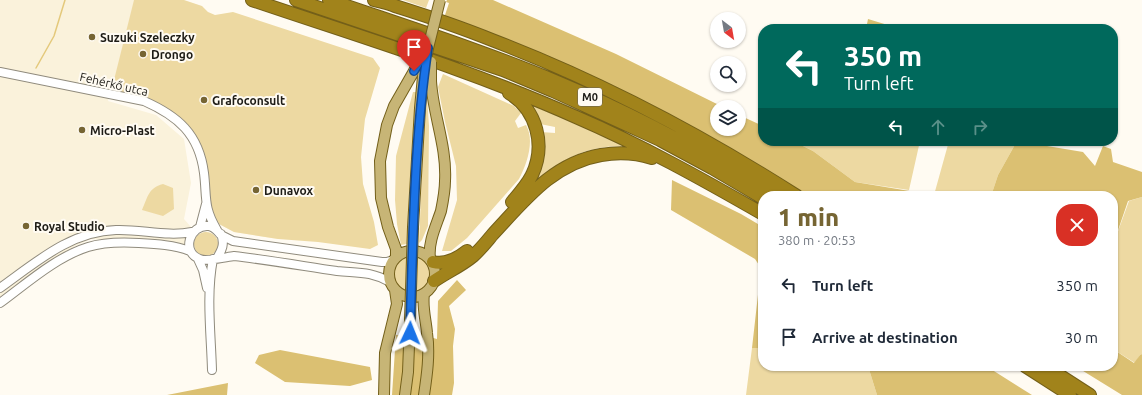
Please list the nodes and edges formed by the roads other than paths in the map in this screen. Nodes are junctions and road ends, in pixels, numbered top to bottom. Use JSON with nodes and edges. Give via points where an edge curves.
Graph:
{"nodes":[{"id":1,"x":252,"y":0,"type":"edge"},
{"id":2,"x":296,"y":0,"type":"edge"},
{"id":3,"x":330,"y":0,"type":"edge"},
{"id":4,"x":374,"y":0,"type":"edge"},
{"id":5,"x":440,"y":0,"type":"edge"},
{"id":6,"x":388,"y":2,"type":"edge"},
{"id":7,"x":428,"y":48,"type":"junction"},
{"id":8,"x":0,"y":72,"type":"edge"},
{"id":9,"x":427,"y":79,"type":"junction"},
{"id":10,"x":495,"y":84,"type":"junction"},
{"id":11,"x":677,"y":166,"type":"junction"},
{"id":12,"x":770,"y":191,"type":"edge"},
{"id":13,"x":789,"y":191,"type":"edge"},
{"id":14,"x":758,"y":195,"type":"edge"},
{"id":15,"x":206,"y":203,"type":"junction"},
{"id":16,"x":758,"y":211,"type":"edge"},
{"id":17,"x":200,"y":227,"type":"junction"},
{"id":18,"x":192,"y":232,"type":"junction"},
{"id":19,"x":219,"y":232,"type":"junction"},
{"id":20,"x":190,"y":251,"type":"junction"},
{"id":21,"x":198,"y":258,"type":"junction"},
{"id":22,"x":215,"y":258,"type":"junction"},
{"id":23,"x":394,"y":258,"type":"junction"},
{"id":24,"x":431,"y":260,"type":"junction"},
{"id":25,"x":434,"y":281,"type":"junction"},
{"id":26,"x":392,"y":286,"type":"junction"},
{"id":27,"x":0,"y":288,"type":"edge"},
{"id":28,"x":424,"y":294,"type":"junction"},
{"id":29,"x":210,"y":300,"type":"junction"},
{"id":30,"x":0,"y":303,"type":"edge"},
{"id":31,"x":212,"y":370,"type":"dead end"},
{"id":32,"x":1033,"y":371,"type":"edge"},
{"id":33,"x":1053,"y":371,"type":"edge"},
{"id":34,"x":384,"y":395,"type":"edge"},
{"id":35,"x":405,"y":395,"type":"edge"},
{"id":36,"x":424,"y":395,"type":"edge"},
{"id":37,"x":1070,"y":395,"type":"edge"},
{"id":38,"x":1090,"y":395,"type":"edge"}],
"edges":[{"from":1,"to":10,"type":"highway"},
{"from":2,"to":14,"type":"highway","number":"M0","via":[[504,70],[554,91],[660,140]]},
{"from":3,"to":12,"type":"highway","number":"M0","via":[[555,81],[660,130]]},
{"from":4,"to":6,"type":"highway"},
{"from":5,"to":7,"type":"main road","bridge":true},
{"from":6,"to":13,"type":"highway","via":[[492,39],[602,86],[712,144]]},
{"from":7,"to":9,"type":"main road","bridge":true},
{"from":7,"to":23,"type":"main road","bridge":true,"via":[[394,106],[387,125],[380,161],[381,198],[396,249]]},
{"from":8,"to":15,"type":"street","name":"Fehérkő utca","via":[[144,101],[164,110],[182,124],[193,138],[204,173]]},
{"from":9,"to":24,"type":"main road","via":[[443,146],[445,181],[441,210],[430,244]]},
{"from":9,"to":35,"type":"main road","bridge":true,"via":[[420,108]]},
{"from":10,"to":11,"type":"highway","via":[[576,116]]},
{"from":10,"to":24,"type":"highway","via":[[521,102],[532,116],[538,134],[539,153],[532,175],[521,192],[460,257],[440,264]]},
{"from":11,"to":16,"type":"highway"},
{"from":11,"to":25,"type":"highway","via":[[650,157],[620,153],[591,157],[569,165],[526,198],[473,256]]},
{"from":15,"to":17,"type":"street"},
{"from":15,"to":19,"type":"street","via":[[211,220]]},
{"from":17,"to":18,"type":"street"},
{"from":17,"to":19,"type":"street","via":[[207,226]]},
{"from":18,"to":20,"type":"street","via":[[189,240]]},
{"from":18,"to":27,"type":"street","via":[[180,235],[115,230],[84,235],[46,255]]},
{"from":19,"to":22,"type":"street","via":[[223,244]]},
{"from":19,"to":23,"type":"street","via":[[239,242],[382,262]]},
{"from":20,"to":21,"type":"street"},
{"from":20,"to":30,"type":"street","via":[[165,245],[116,242],[88,247],[52,265]]},
{"from":21,"to":22,"type":"street","via":[[206,261]]},
{"from":21,"to":29,"type":"street"},
{"from":22,"to":26,"type":"street","via":[[234,256],[366,273],[380,276]]},
{"from":22,"to":29,"type":"street","via":[[211,271]]},
{"from":23,"to":24,"type":"main road","via":[[413,250],[419,251]]},
{"from":23,"to":26,"type":"main road","via":[[389,270]]},
{"from":24,"to":25,"type":"main road","via":[[436,272]]},
{"from":25,"to":28,"type":"main road"},
{"from":26,"to":28,"type":"main road","via":[[402,295],[411,297]]},
{"from":26,"to":34,"type":"main road","via":[[397,304],[384,353]]},
{"from":28,"to":36,"type":"main road","via":[[428,366]]},
{"from":29,"to":31,"type":"street"},
{"from":32,"to":37,"type":"highway"},
{"from":33,"to":38,"type":"highway"}]}
